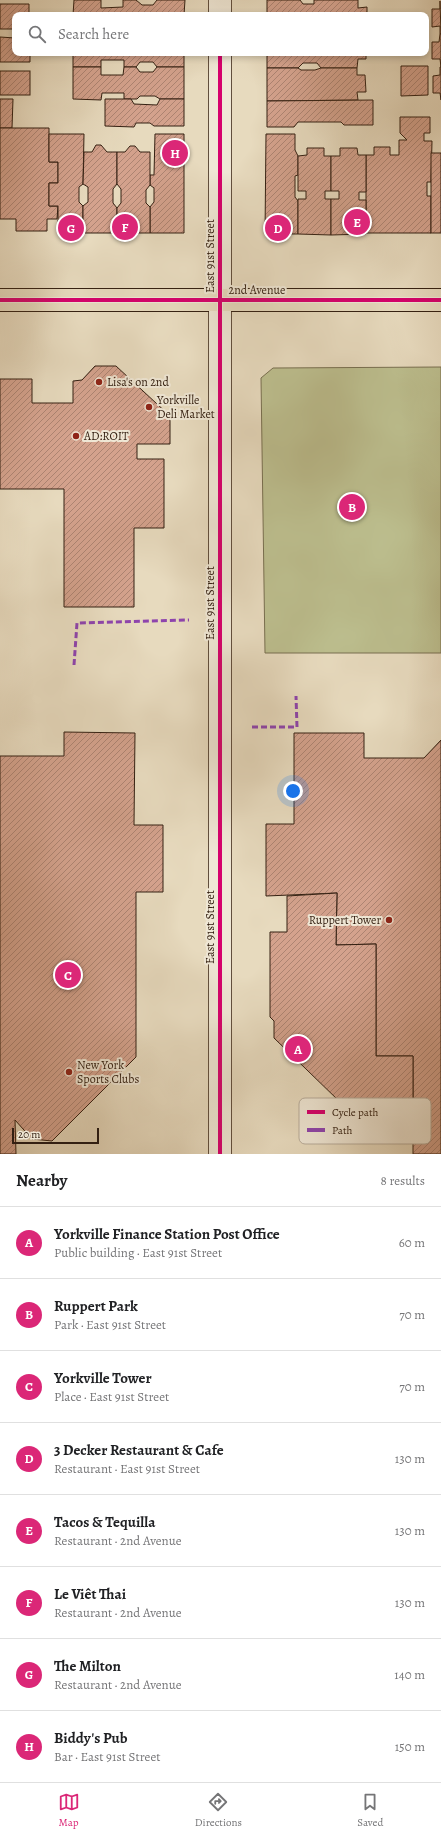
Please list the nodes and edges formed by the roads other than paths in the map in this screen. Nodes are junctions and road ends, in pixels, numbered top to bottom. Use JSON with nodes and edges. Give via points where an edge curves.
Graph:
{"nodes":[{"id":1,"x":220,"y":0,"type":"edge"},
{"id":2,"x":220,"y":12,"type":"edge"},
{"id":3,"x":220,"y":56,"type":"edge"},
{"id":4,"x":0,"y":300,"type":"edge"},
{"id":5,"x":220,"y":300,"type":"junction"},
{"id":6,"x":441,"y":300,"type":"edge"},
{"id":7,"x":220,"y":1154,"type":"edge"}],
"edges":[{"from":1,"to":2,"type":"street"},
{"from":3,"to":5,"type":"street","name":"East 91st Street"},
{"from":4,"to":5,"type":"main road","name":"2nd Avenue"},
{"from":5,"to":6,"type":"main road","name":"2nd Avenue"},
{"from":5,"to":7,"type":"street","name":"East 91st Street"}]}
